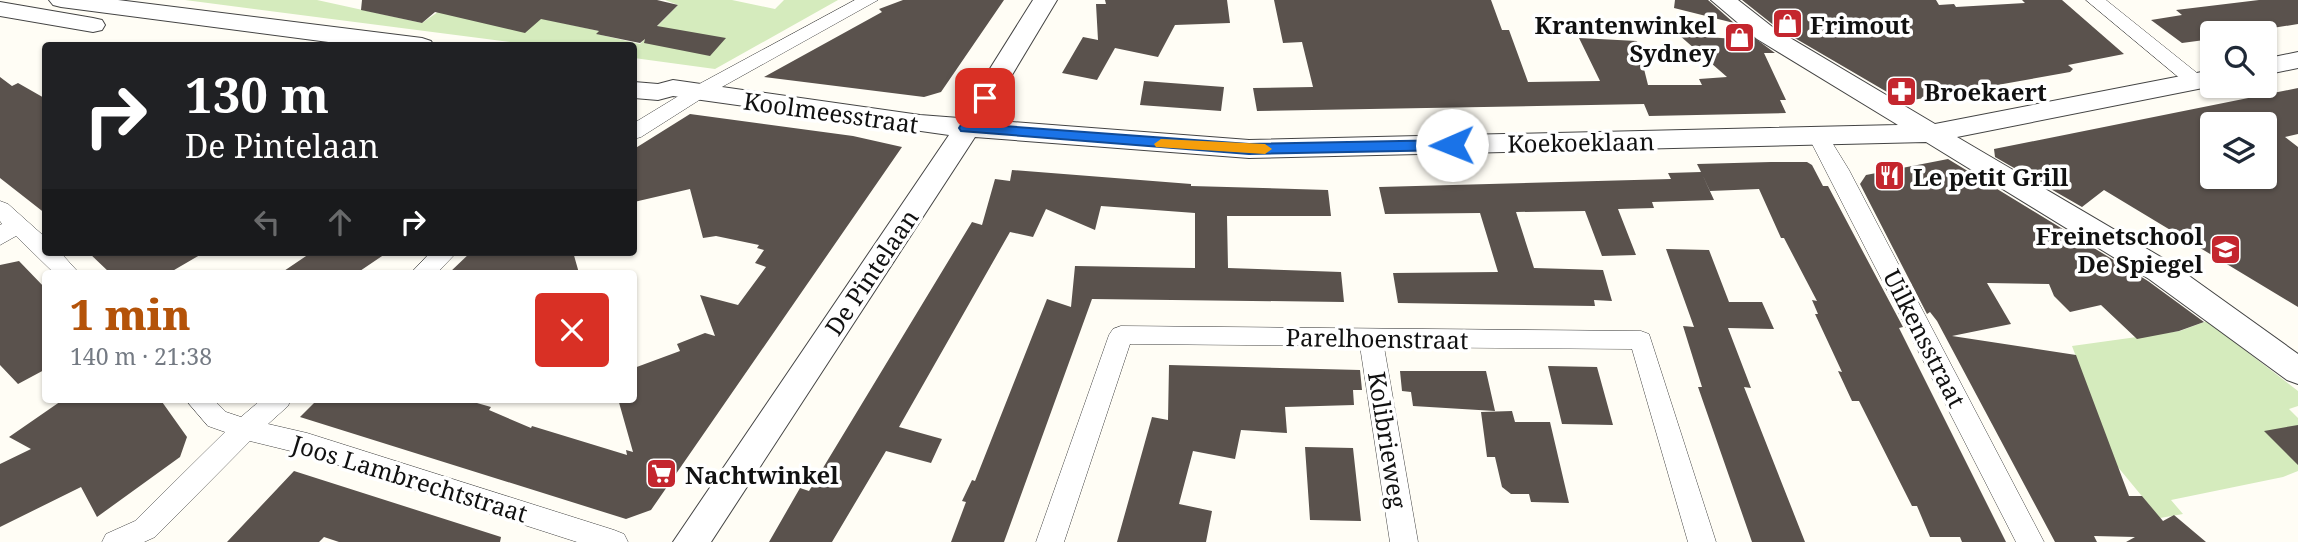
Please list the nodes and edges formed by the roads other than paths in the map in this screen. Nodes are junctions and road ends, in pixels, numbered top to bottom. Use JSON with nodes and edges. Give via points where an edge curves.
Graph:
{"nodes":[{"id":1,"x":61,"y":0,"type":"edge"},
{"id":2,"x":869,"y":0,"type":"edge"},
{"id":3,"x":1045,"y":0,"type":"edge"},
{"id":4,"x":1723,"y":0,"type":"edge"},
{"id":5,"x":2095,"y":0,"type":"edge"},
{"id":6,"x":0,"y":9,"type":"edge"},
{"id":7,"x":230,"y":42,"type":"edge"},
{"id":8,"x":391,"y":42,"type":"edge"},
{"id":9,"x":2298,"y":60,"type":"edge"},
{"id":10,"x":2277,"y":64,"type":"edge"},
{"id":11,"x":637,"y":74,"type":"edge"},
{"id":12,"x":2200,"y":77,"type":"edge"},
{"id":13,"x":2200,"y":80,"type":"edge"},
{"id":14,"x":637,"y":90,"type":"edge"},
{"id":15,"x":685,"y":90,"type":"junction"},
{"id":16,"x":966,"y":128,"type":"junction"},
{"id":17,"x":637,"y":130,"type":"edge"},
{"id":18,"x":1932,"y":133,"type":"junction"},
{"id":19,"x":1818,"y":136,"type":"junction"},
{"id":20,"x":6,"y":223,"type":"edge"},
{"id":21,"x":42,"y":249,"type":"edge"},
{"id":22,"x":50,"y":256,"type":"edge"},
{"id":23,"x":441,"y":256,"type":"edge"},
{"id":24,"x":65,"y":270,"type":"edge"},
{"id":25,"x":425,"y":270,"type":"edge"},
{"id":26,"x":1371,"y":339,"type":"junction"},
{"id":27,"x":2298,"y":371,"type":"edge"},
{"id":28,"x":201,"y":403,"type":"edge"},
{"id":29,"x":274,"y":403,"type":"edge"},
{"id":30,"x":245,"y":429,"type":"junction"},
{"id":31,"x":146,"y":536,"type":"edge"},
{"id":32,"x":116,"y":542,"type":"edge"},
{"id":33,"x":614,"y":542,"type":"edge"},
{"id":34,"x":691,"y":542,"type":"edge"},
{"id":35,"x":1050,"y":542,"type":"edge"},
{"id":36,"x":1404,"y":542,"type":"edge"},
{"id":37,"x":1702,"y":542,"type":"edge"},
{"id":38,"x":2030,"y":542,"type":"edge"}],
"edges":[{"from":1,"to":8,"type":"street"},
{"from":2,"to":15,"type":"street"},
{"from":3,"to":16,"type":"street","name":"De Pintelaan"},
{"from":4,"to":18,"type":"street","via":[[1766,34]]},
{"from":5,"to":12,"type":"street"},
{"from":6,"to":7,"type":"street"},
{"from":9,"to":10,"type":"street"},
{"from":11,"to":15,"type":"street","via":[[660,77]]},
{"from":13,"to":18,"type":"street","name":"Koekoeklaan"},
{"from":14,"to":15,"type":"street"},
{"from":15,"to":16,"type":"street","name":"Koolmeesstraat"},
{"from":15,"to":17,"type":"street"},
{"from":16,"to":19,"type":"street","name":"Koekoeklaan","via":[[1249,149]]},
{"from":16,"to":34,"type":"street","name":"De Pintelaan"},
{"from":18,"to":19,"type":"street","name":"Koekoeklaan"},
{"from":18,"to":27,"type":"street","via":[[2160,271]]},
{"from":19,"to":38,"type":"street","name":"Uilkensstraat"},
{"from":20,"to":21,"type":"street"},
{"from":22,"to":24,"type":"street"},
{"from":23,"to":25,"type":"street"},
{"from":26,"to":35,"type":"street","name":"Parelhoenstraat","via":[[1121,335]]},
{"from":26,"to":36,"type":"street","name":"Kolibrieweg"},
{"from":26,"to":37,"type":"street","name":"Parelhoenstraat","via":[[1641,340]]},
{"from":28,"to":30,"type":"street","name":"Joos Lambrechtstraat","via":[[217,418]]},
{"from":29,"to":30,"type":"street"},
{"from":30,"to":31,"type":"street"},
{"from":30,"to":33,"type":"street","name":"Joos Lambrechtstraat","via":[[307,444]]},
{"from":31,"to":32,"type":"street"}]}
